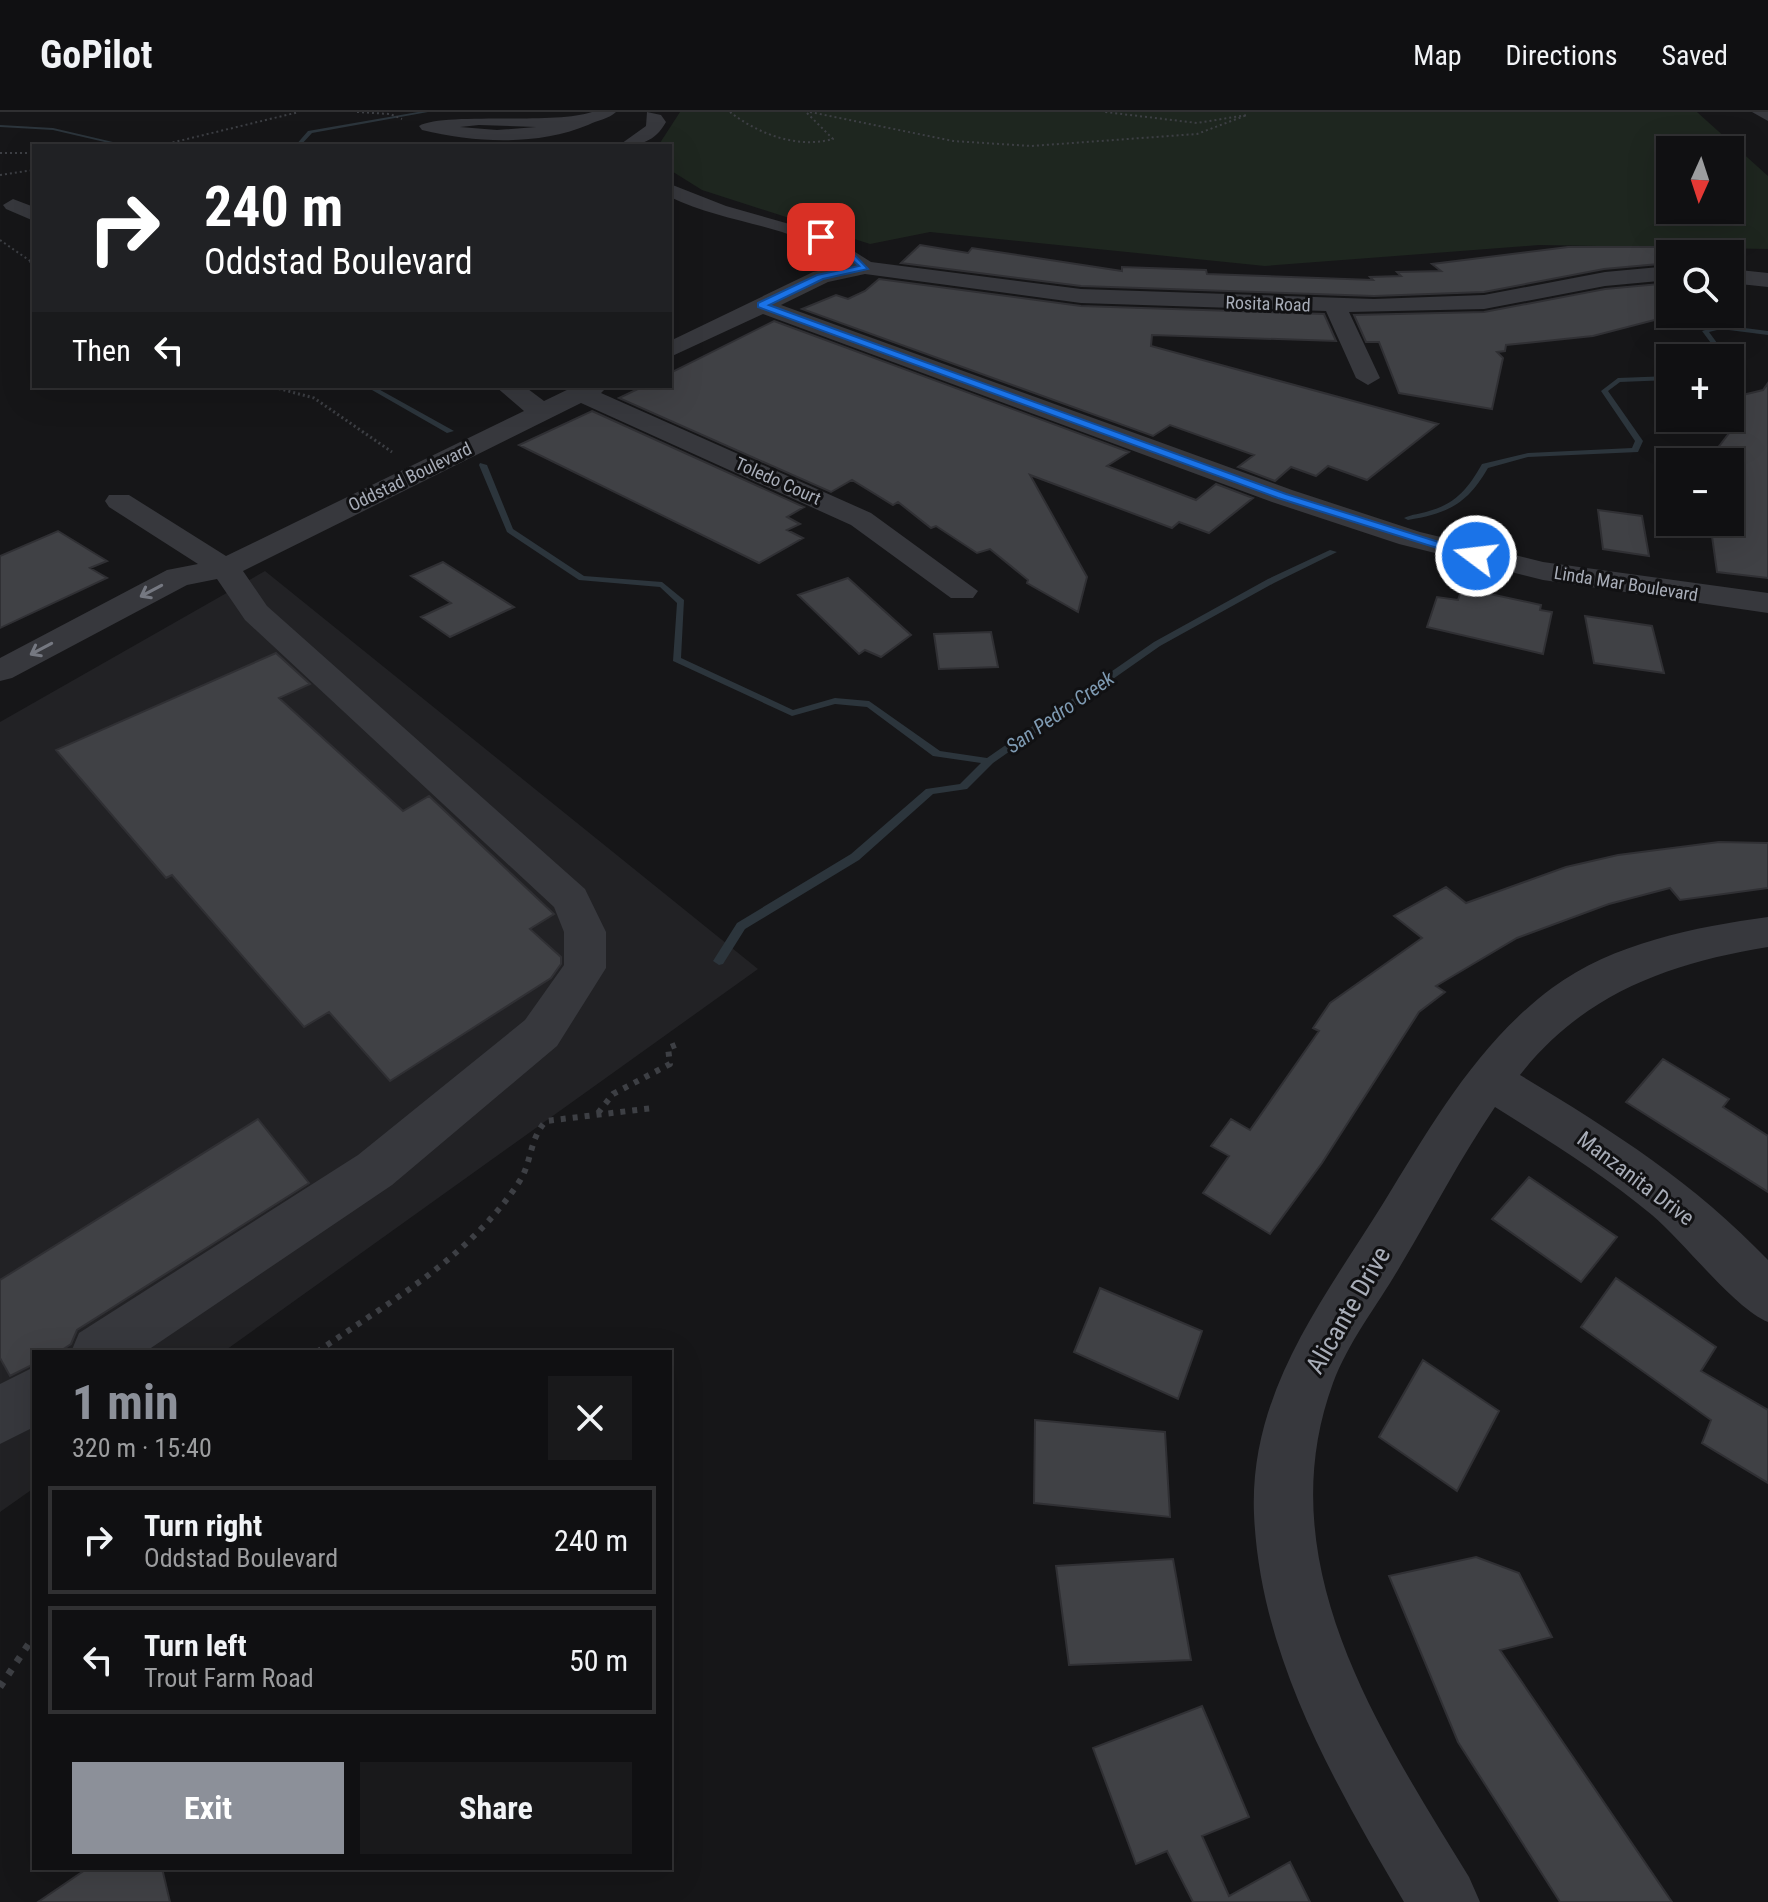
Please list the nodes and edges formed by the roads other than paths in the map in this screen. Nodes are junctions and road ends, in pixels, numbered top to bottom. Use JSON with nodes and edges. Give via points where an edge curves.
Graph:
{"nodes":[{"id":1,"x":608,"y":112,"type":"edge"},
{"id":2,"x":1760,"y":112,"type":"edge"},
{"id":3,"x":646,"y":114,"type":"edge"},
{"id":4,"x":1768,"y":116,"type":"edge"},
{"id":5,"x":580,"y":123,"type":"junction"},
{"id":6,"x":630,"y":144,"type":"edge"},
{"id":7,"x":672,"y":191,"type":"edge"},
{"id":8,"x":13,"y":205,"type":"dead end"},
{"id":9,"x":32,"y":214,"type":"edge"},
{"id":10,"x":854,"y":269,"type":"junction"},
{"id":11,"x":1656,"y":274,"type":"edge"},
{"id":12,"x":1744,"y":277,"type":"edge"},
{"id":13,"x":1768,"y":280,"type":"edge"},
{"id":14,"x":761,"y":305,"type":"junction"},
{"id":15,"x":1335,"y":306,"type":"junction"},
{"id":16,"x":672,"y":349,"type":"edge"},
{"id":17,"x":1368,"y":378,"type":"dead end"},
{"id":18,"x":513,"y":388,"type":"edge"},
{"id":19,"x":588,"y":390,"type":"edge"},
{"id":20,"x":541,"y":412,"type":"junction"},
{"id":21,"x":119,"y":501,"type":"dead end"},
{"id":22,"x":225,"y":568,"type":"junction"},
{"id":23,"x":962,"y":591,"type":"dead end"},
{"id":24,"x":1768,"y":603,"type":"edge"},
{"id":25,"x":0,"y":671,"type":"edge"},
{"id":26,"x":0,"y":703,"type":"edge"},
{"id":27,"x":1768,"y":932,"type":"edge"},
{"id":28,"x":1488,"y":1079,"type":"junction"},
{"id":29,"x":1768,"y":1297,"type":"edge"},
{"id":30,"x":101,"y":1350,"type":"edge"},
{"id":31,"x":32,"y":1395,"type":"edge"},
{"id":32,"x":0,"y":1416,"type":"edge"},
{"id":33,"x":1444,"y":1902,"type":"edge"}],
"edges":[{"from":1,"to":5,"type":"street"},
{"from":2,"to":4,"type":"street"},
{"from":3,"to":6,"type":"street","via":[[657,122]]},
{"from":5,"to":5,"type":"street","via":[[479,120],[428,126],[494,136],[543,133]]},
{"from":7,"to":10,"type":"street","via":[[807,234],[823,243],[830,259]]},
{"from":8,"to":9,"type":"street"},
{"from":10,"to":14,"type":"street","via":[[821,277]]},
{"from":10,"to":15,"type":"street","name":"Rosita Road","via":[[1081,296]]},
{"from":11,"to":15,"type":"street","name":"Rosita Road","via":[[1484,302]]},
{"from":12,"to":13,"type":"street"},
{"from":14,"to":16,"type":"street"},
{"from":14,"to":24,"type":"street","name":"Linda Mar Boulevard","via":[[1410,538],[1558,574]]},
{"from":15,"to":17,"type":"street"},
{"from":18,"to":20,"type":"street"},
{"from":19,"to":20,"type":"street","name":"Oddstad Boulevard"},
{"from":19,"to":23,"type":"street","name":"Toledo Court","via":[[861,519]]},
{"from":20,"to":22,"type":"street","name":"Oddstad Boulevard"},
{"from":21,"to":22,"type":"street"},
{"from":22,"to":25,"type":"street","name":"Oddstad Boulevard","one_way":true,"via":[[178,577]]},
{"from":22,"to":26,"type":"street","name":"Oddstad Boulevard","via":[[206,589]]},
{"from":22,"to":30,"type":"street","via":[[256,613],[571,899],[585,932],[585,968],[541,1033],[375,1170]]},
{"from":27,"to":28,"type":"street","name":"Alicante Drive","via":[[1685,948],[1625,969],[1571,997],[1527,1033]]},
{"from":28,"to":29,"type":"street","name":"Manzanita Drive","via":[[1641,1177],[1693,1219]]},
{"from":28,"to":33,"type":"street","name":"Alicante Drive","via":[[1332,1332],[1305,1385],[1288,1447],[1283,1513],[1293,1596],[1321,1678],[1366,1771]]},
{"from":31,"to":32,"type":"street"}]}
